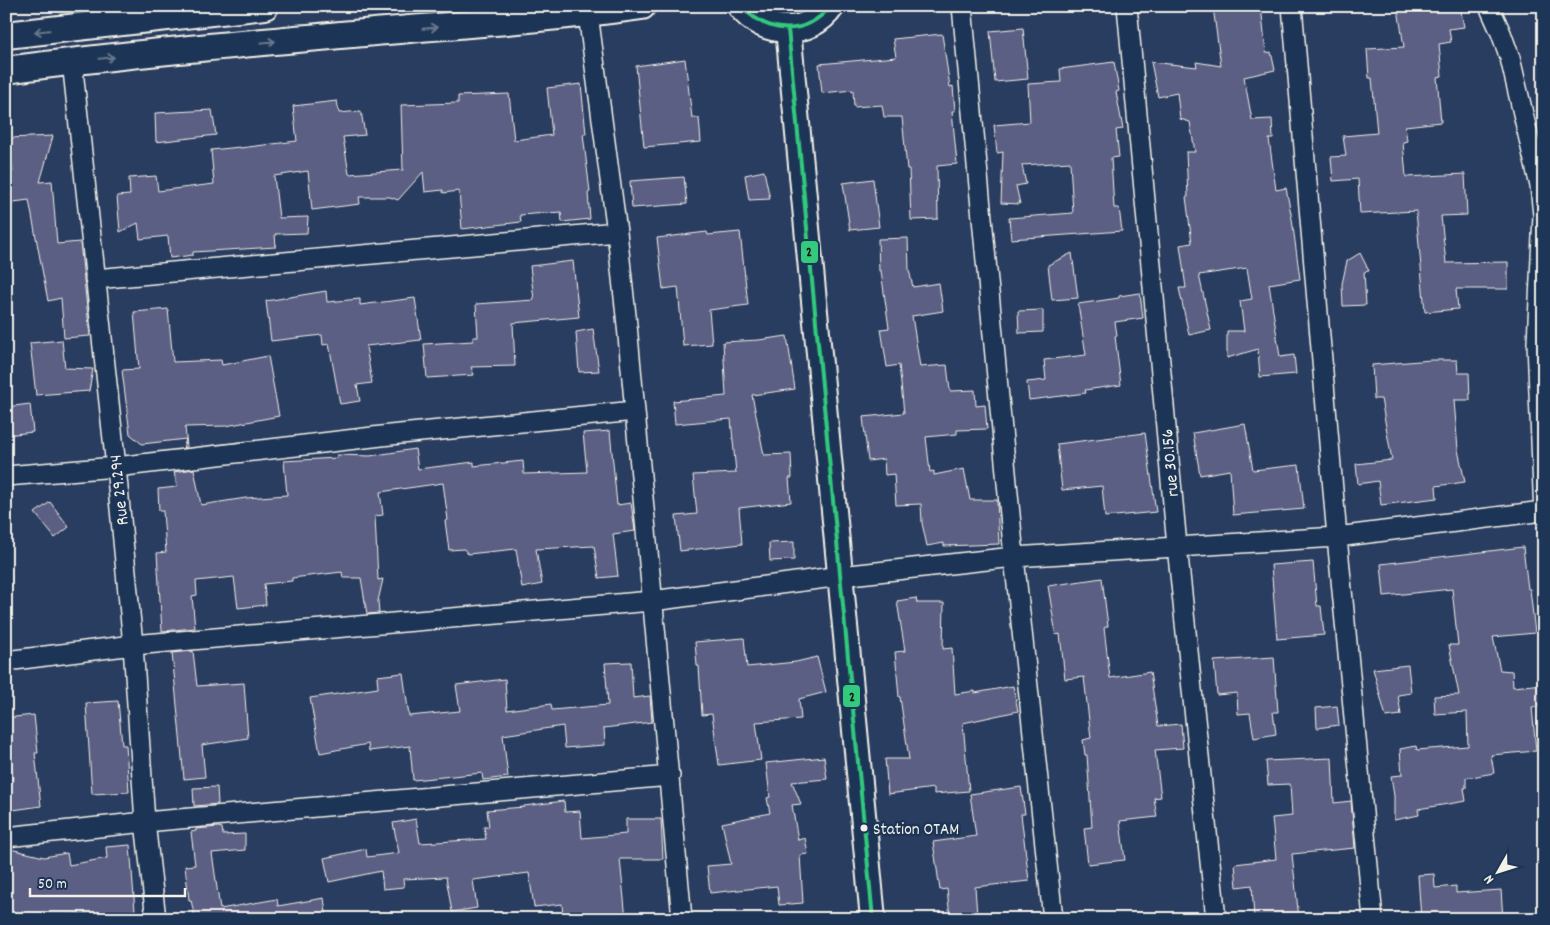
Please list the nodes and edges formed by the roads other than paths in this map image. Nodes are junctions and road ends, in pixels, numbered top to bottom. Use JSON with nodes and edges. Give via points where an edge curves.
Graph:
{"nodes":[{"id":1,"x":264,"y":6,"type":"edge"},
{"id":2,"x":642,"y":6,"type":"edge"},
{"id":3,"x":831,"y":6,"type":"edge"},
{"id":4,"x":962,"y":6,"type":"edge"},
{"id":5,"x":1127,"y":6,"type":"edge"},
{"id":6,"x":1292,"y":6,"type":"edge"},
{"id":7,"x":1489,"y":6,"type":"edge"},
{"id":8,"x":738,"y":7,"type":"edge"},
{"id":9,"x":588,"y":14,"type":"junction"},
{"id":10,"x":788,"y":30,"type":"junction"},
{"id":11,"x":6,"y":35,"type":"edge"},
{"id":12,"x":72,"y":61,"type":"junction"},
{"id":13,"x":6,"y":70,"type":"edge"},
{"id":14,"x":1544,"y":215,"type":"edge"},
{"id":15,"x":617,"y":232,"type":"junction"},
{"id":16,"x":96,"y":279,"type":"junction"},
{"id":17,"x":635,"y":411,"type":"junction"},
{"id":18,"x":116,"y":467,"type":"junction"},
{"id":19,"x":6,"y":476,"type":"edge"},
{"id":20,"x":1543,"y":511,"type":"edge"},
{"id":21,"x":1544,"y":515,"type":"edge"},
{"id":22,"x":1337,"y":537,"type":"junction"},
{"id":23,"x":1177,"y":546,"type":"junction"},
{"id":24,"x":1014,"y":557,"type":"junction"},
{"id":25,"x":841,"y":576,"type":"junction"},
{"id":26,"x":652,"y":601,"type":"junction"},
{"id":27,"x":133,"y":645,"type":"junction"},
{"id":28,"x":6,"y":661,"type":"edge"},
{"id":29,"x":670,"y":776,"type":"junction"},
{"id":30,"x":145,"y":822,"type":"junction"},
{"id":31,"x":6,"y":837,"type":"edge"},
{"id":32,"x":156,"y":919,"type":"edge"},
{"id":33,"x":682,"y":919,"type":"edge"},
{"id":34,"x":873,"y":919,"type":"edge"},
{"id":35,"x":1053,"y":919,"type":"edge"},
{"id":36,"x":1216,"y":919,"type":"edge"},
{"id":37,"x":1373,"y":919,"type":"edge"}],
"edges":[{"from":1,"to":11,"type":"main road","one_way":true},
{"from":2,"to":9,"type":"main road"},
{"from":3,"to":10,"type":"main road","via":[[815,22]]},
{"from":4,"to":24,"type":"street"},
{"from":5,"to":23,"type":"street","name":"rue 30.156"},
{"from":6,"to":22,"type":"street"},
{"from":7,"to":14,"type":"street","via":[[1510,58],[1537,169]]},
{"from":8,"to":10,"type":"main road","via":[[755,20]]},
{"from":12,"to":9,"type":"main road","one_way":true},
{"from":9,"to":15,"type":"street"},
{"from":10,"to":25,"type":"street"},
{"from":12,"to":13,"type":"main road"},
{"from":12,"to":16,"type":"street","name":"Rue 29.294"},
{"from":14,"to":20,"type":"street","via":[[1537,343]]},
{"from":15,"to":16,"type":"street"},
{"from":15,"to":17,"type":"street"},
{"from":16,"to":18,"type":"street","name":"Rue 29.294"},
{"from":17,"to":18,"type":"street"},
{"from":17,"to":26,"type":"street"},
{"from":18,"to":19,"type":"street"},
{"from":18,"to":27,"type":"street","name":"Rue 29.294"},
{"from":20,"to":21,"type":"street"},
{"from":20,"to":22,"type":"street"},
{"from":22,"to":23,"type":"street"},
{"from":22,"to":37,"type":"street"},
{"from":23,"to":24,"type":"street"},
{"from":23,"to":36,"type":"street","name":"rue 30.156"},
{"from":24,"to":25,"type":"street"},
{"from":24,"to":35,"type":"street"},
{"from":25,"to":26,"type":"street"},
{"from":25,"to":34,"type":"street"},
{"from":26,"to":27,"type":"street"},
{"from":26,"to":29,"type":"street"},
{"from":27,"to":28,"type":"street"},
{"from":27,"to":30,"type":"street","name":"Rue 29.294"},
{"from":29,"to":30,"type":"street"},
{"from":29,"to":33,"type":"street"},
{"from":30,"to":31,"type":"street"},
{"from":30,"to":32,"type":"street","name":"Rue 29.294"}]}
